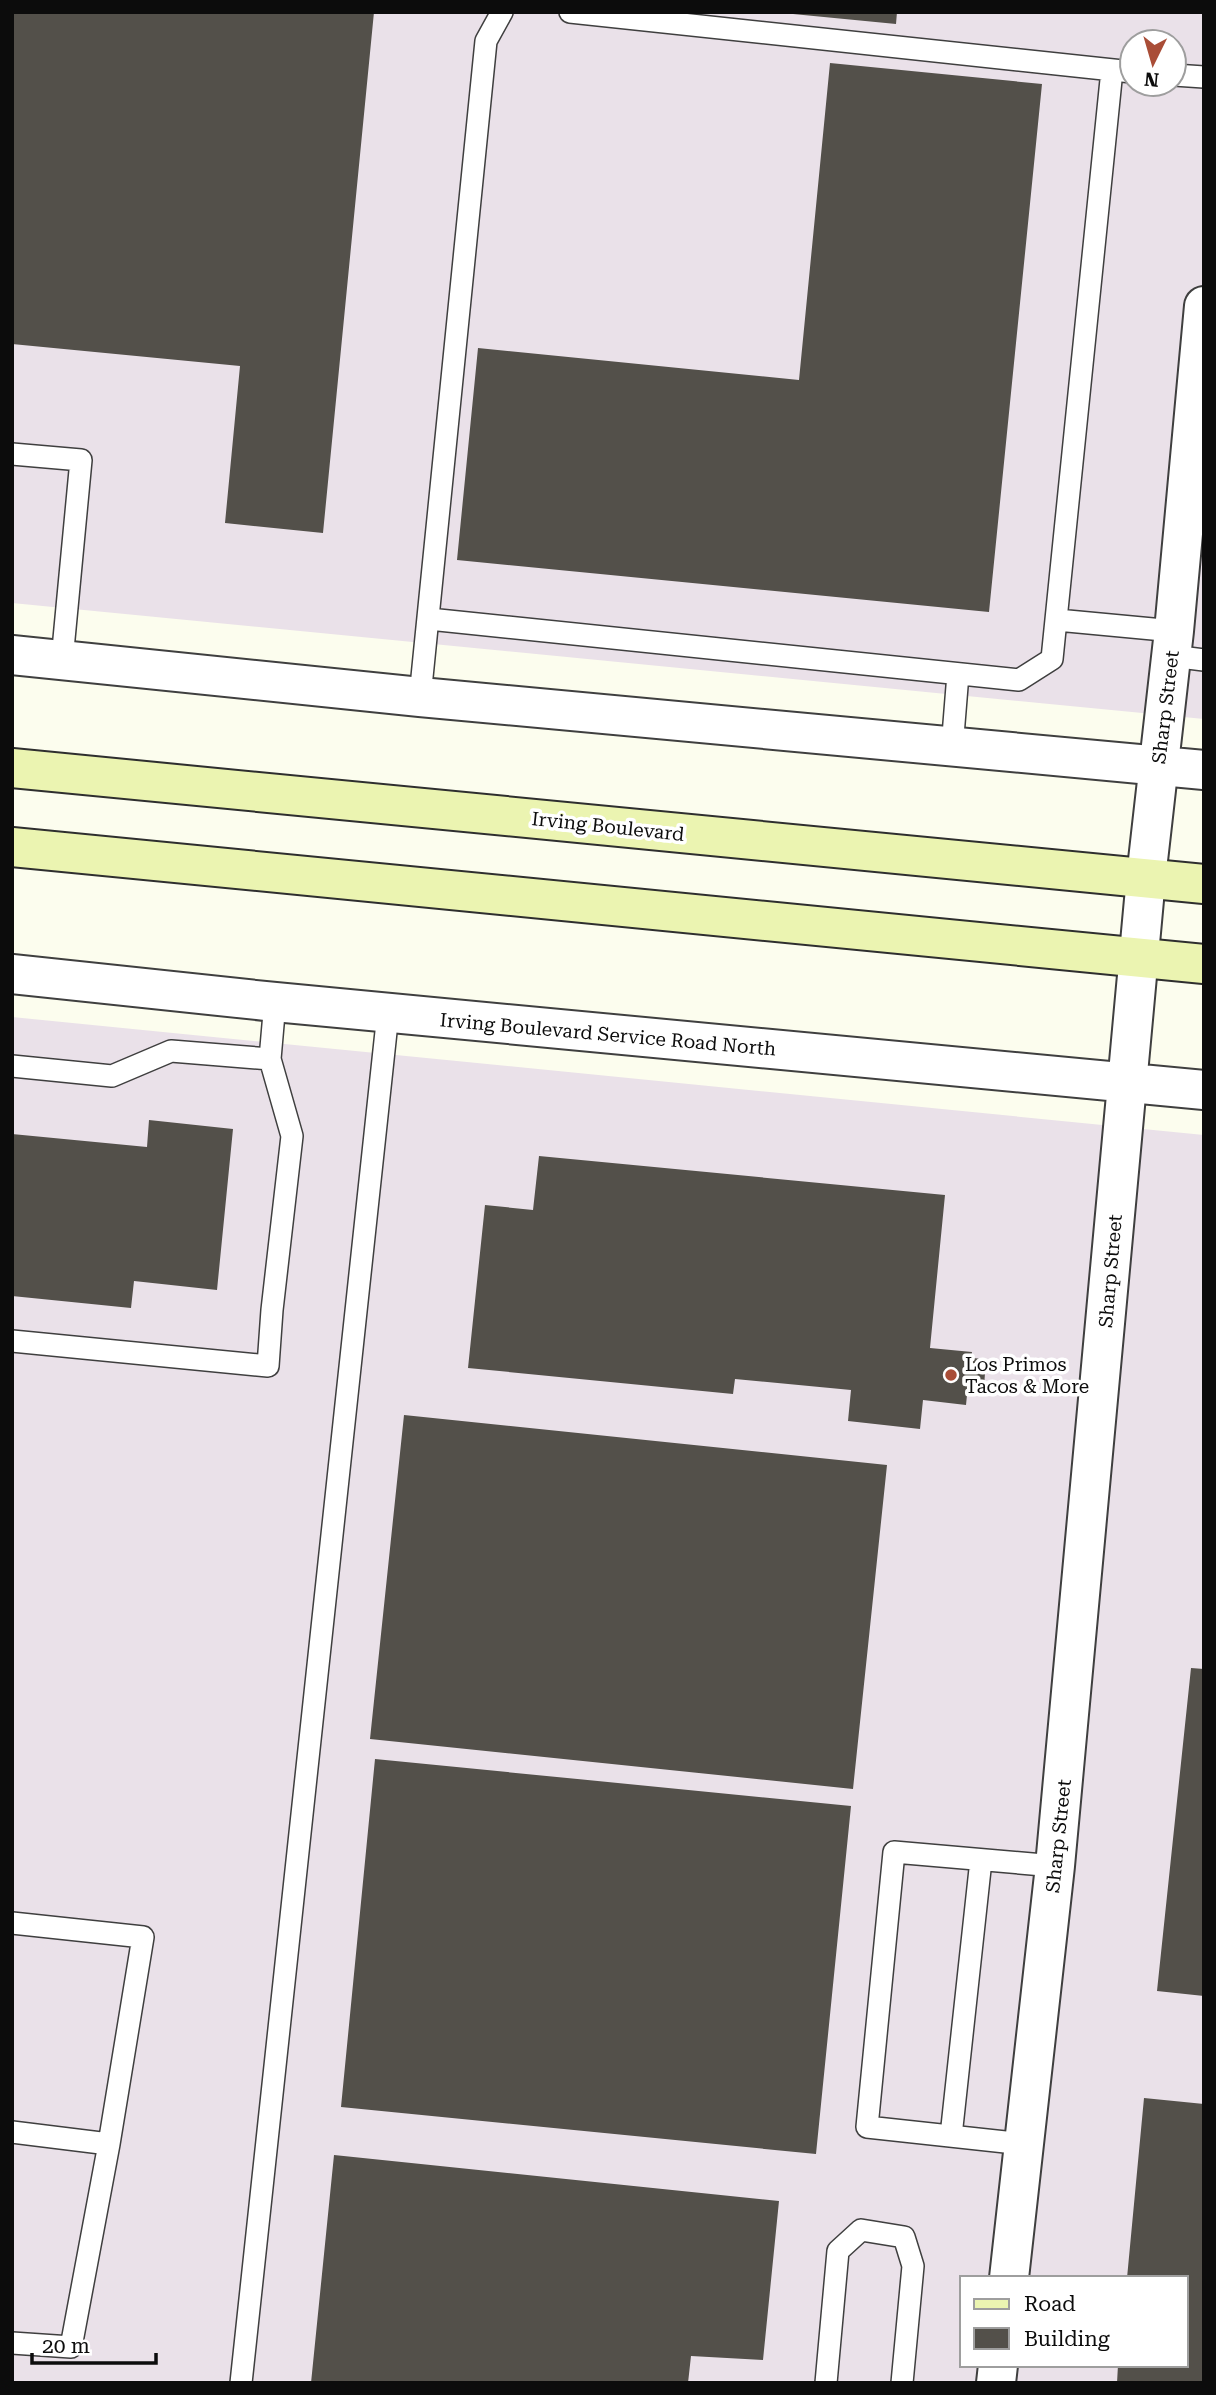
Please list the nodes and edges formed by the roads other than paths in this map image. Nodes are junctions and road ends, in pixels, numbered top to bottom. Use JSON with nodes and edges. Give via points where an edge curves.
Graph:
{"nodes":[{"id":1,"x":502,"y":12,"type":"edge"},
{"id":2,"x":570,"y":12,"type":"edge"},
{"id":3,"x":1118,"y":71,"type":"edge"},
{"id":4,"x":1119,"y":98,"type":"edge"},
{"id":5,"x":1204,"y":306,"type":"edge"},
{"id":6,"x":1199,"y":399,"type":"edge"},
{"id":7,"x":12,"y":454,"type":"edge"},
{"id":8,"x":1195,"y":477,"type":"edge"},
{"id":9,"x":429,"y":619,"type":"junction"},
{"id":10,"x":1057,"y":620,"type":"junction"},
{"id":11,"x":1183,"y":649,"type":"edge"},
{"id":12,"x":12,"y":655,"type":"edge"},
{"id":13,"x":62,"y":660,"type":"junction"},
{"id":14,"x":958,"y":674,"type":"junction"},
{"id":15,"x":420,"y":698,"type":"junction"},
{"id":16,"x":952,"y":748,"type":"junction"},
{"id":17,"x":1158,"y":766,"type":"junction"},
{"id":18,"x":12,"y":768,"type":"edge"},
{"id":19,"x":1204,"y":770,"type":"edge"},
{"id":20,"x":12,"y":847,"type":"edge"},
{"id":21,"x":1146,"y":878,"type":"junction"},
{"id":22,"x":1204,"y":884,"type":"edge"},
{"id":23,"x":1139,"y":957,"type":"junction"},
{"id":24,"x":1204,"y":964,"type":"edge"},
{"id":25,"x":12,"y":974,"type":"edge"},
{"id":26,"x":275,"y":1002,"type":"junction"},
{"id":27,"x":388,"y":1013,"type":"junction"},
{"id":28,"x":270,"y":1059,"type":"junction"},
{"id":29,"x":12,"y":1066,"type":"edge"},
{"id":30,"x":1127,"y":1082,"type":"junction"},
{"id":31,"x":1204,"y":1090,"type":"edge"},
{"id":32,"x":12,"y":1341,"type":"edge"},
{"id":33,"x":981,"y":1860,"type":"junction"},
{"id":34,"x":1055,"y":1866,"type":"junction"},
{"id":35,"x":12,"y":1923,"type":"edge"},
{"id":36,"x":12,"y":2132,"type":"edge"},
{"id":37,"x":951,"y":2136,"type":"junction"},
{"id":38,"x":109,"y":2144,"type":"junction"},
{"id":39,"x":1024,"y":2144,"type":"junction"},
{"id":40,"x":1009,"y":2276,"type":"edge"},
{"id":41,"x":12,"y":2343,"type":"edge"},
{"id":42,"x":241,"y":2383,"type":"edge"},
{"id":43,"x":826,"y":2383,"type":"edge"},
{"id":44,"x":902,"y":2383,"type":"edge"}],
"edges":[{"from":1,"to":9,"type":"lane","via":[[486,41]]},
{"from":2,"to":3,"type":"lane"},
{"from":4,"to":10,"type":"lane"},
{"from":5,"to":6,"type":"street","name":"Sharp Street"},
{"from":6,"to":8,"type":"street","name":"Sharp Street"},
{"from":7,"to":13,"type":"lane","via":[[81,460]]},
{"from":8,"to":11,"type":"street","name":"Sharp Street"},
{"from":9,"to":14,"type":"lane"},
{"from":9,"to":15,"type":"lane"},
{"from":10,"to":11,"type":"lane"},
{"from":10,"to":14,"type":"lane","via":[[1052,659],[1019,680]]},
{"from":11,"to":17,"type":"street","name":"Sharp Street"},
{"from":12,"to":13,"type":"street"},
{"from":13,"to":15,"type":"street"},
{"from":14,"to":16,"type":"lane"},
{"from":15,"to":16,"type":"street"},
{"from":16,"to":17,"type":"street"},
{"from":17,"to":19,"type":"street"},
{"from":17,"to":21,"type":"street","name":"Sharp Street"},
{"from":18,"to":21,"type":"main road","name":"Irving Boulevard"},
{"from":20,"to":23,"type":"main road"},
{"from":21,"to":22,"type":"main road","name":"Irving Boulevard"},
{"from":21,"to":23,"type":"street","name":"Sharp Street"},
{"from":23,"to":24,"type":"main road"},
{"from":23,"to":30,"type":"street","name":"Sharp Street"},
{"from":25,"to":26,"type":"street","name":"Irving Boulevard Service Road North"},
{"from":26,"to":27,"type":"street","name":"Irving Boulevard Service Road North"},
{"from":26,"to":28,"type":"lane"},
{"from":27,"to":30,"type":"street","name":"Irving Boulevard Service Road North"},
{"from":27,"to":42,"type":"lane"},
{"from":28,"to":29,"type":"lane","via":[[171,1051],[112,1076]]},
{"from":28,"to":32,"type":"lane","via":[[292,1136],[268,1366]]},
{"from":30,"to":31,"type":"street","name":"Irving Boulevard Service Road North"},
{"from":30,"to":34,"type":"street","name":"Sharp Street"},
{"from":33,"to":34,"type":"lane"},
{"from":33,"to":37,"type":"lane"},
{"from":33,"to":37,"type":"lane","via":[[894,1852],[867,2127]]},
{"from":34,"to":39,"type":"street","name":"Sharp Street"},
{"from":35,"to":38,"type":"lane","via":[[143,1937]]},
{"from":36,"to":38,"type":"lane"},
{"from":37,"to":39,"type":"lane"},
{"from":38,"to":41,"type":"lane","via":[[71,2347]]},
{"from":39,"to":40,"type":"street","name":"Sharp Street"},
{"from":43,"to":44,"type":"lane","via":[[838,2251],[861,2230],[904,2237],[913,2266]]}]}
